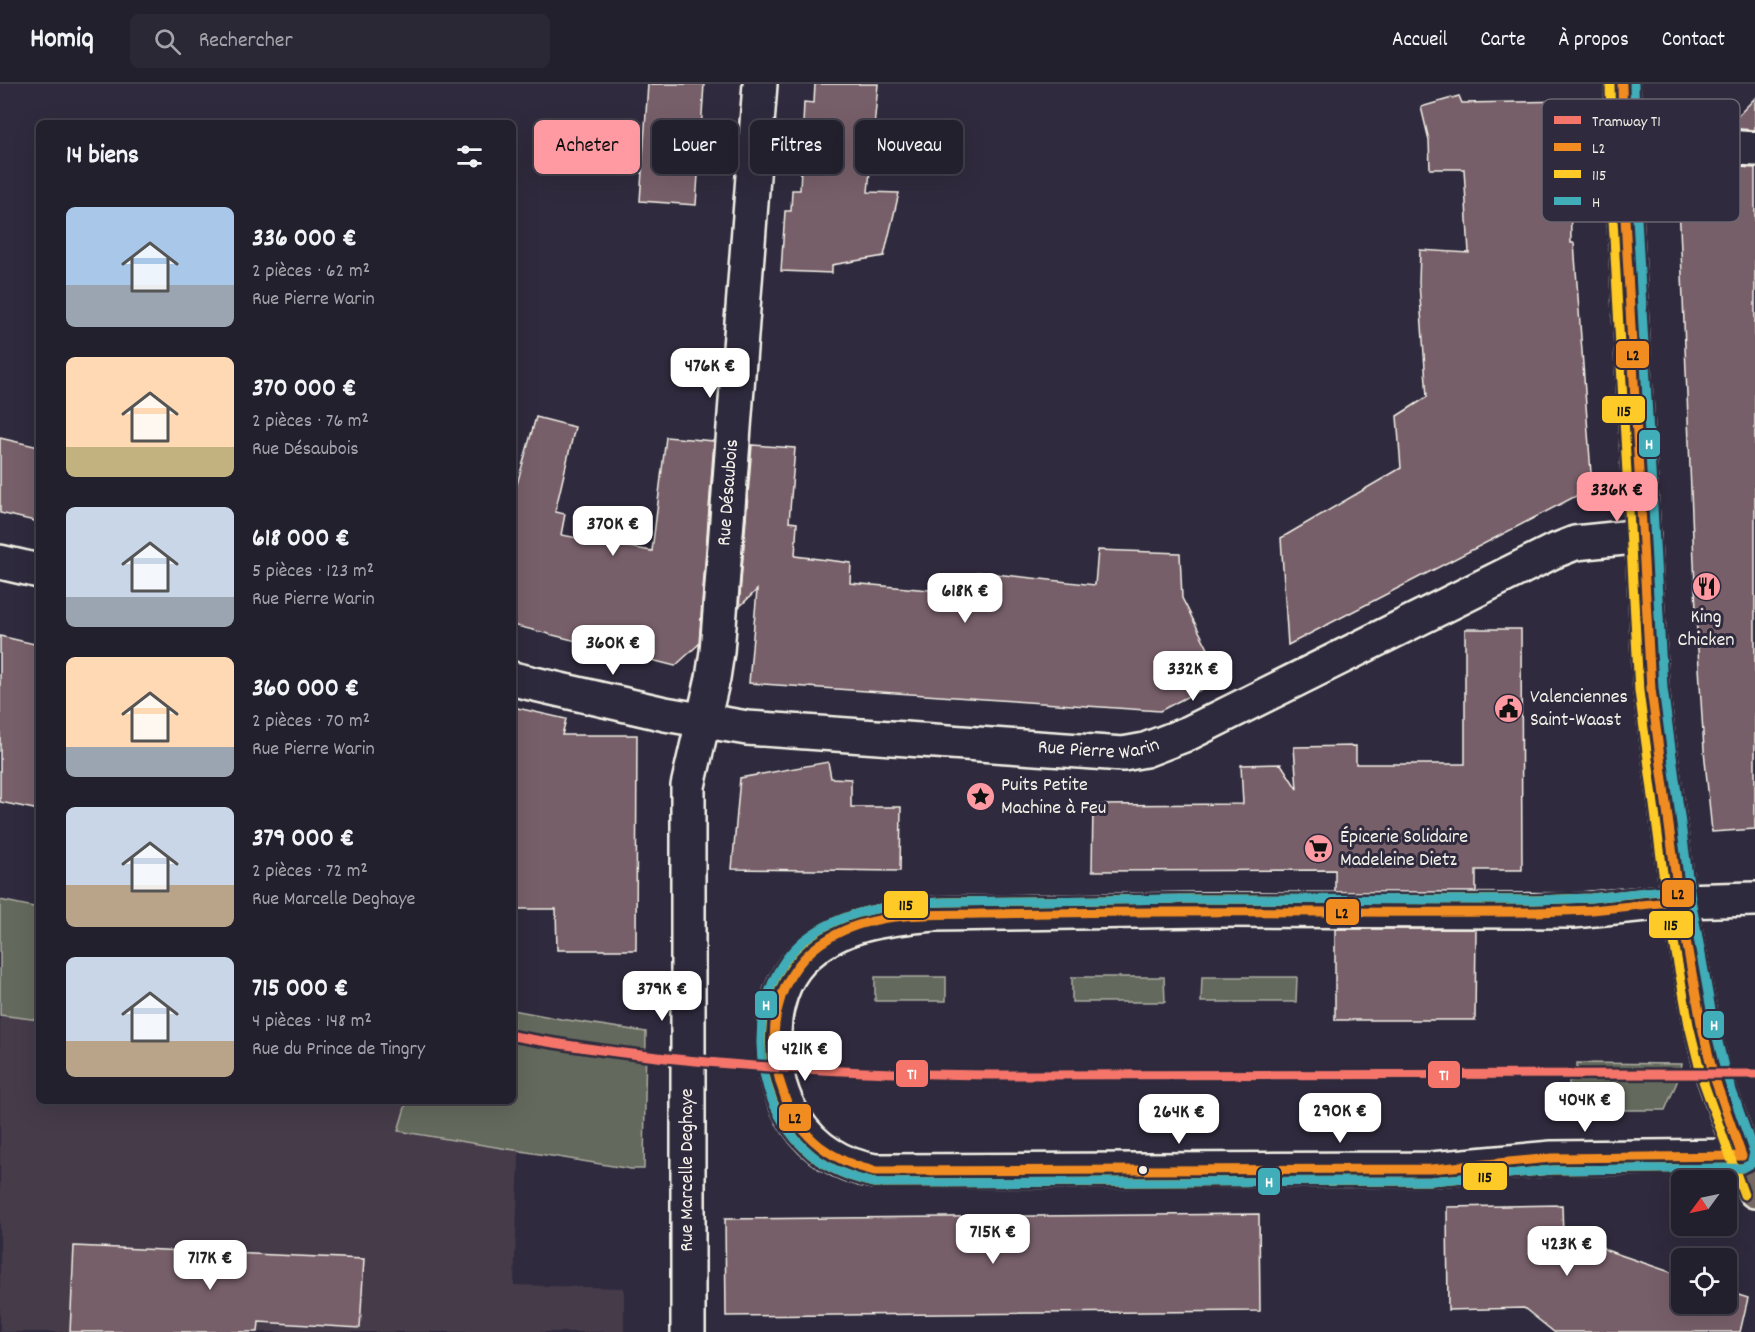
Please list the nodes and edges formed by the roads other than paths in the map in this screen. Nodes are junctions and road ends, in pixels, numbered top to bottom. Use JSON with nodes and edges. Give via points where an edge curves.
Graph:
{"nodes":[{"id":1,"x":760,"y":84,"type":"edge"},
{"id":2,"x":1740,"y":148,"type":"edge"},
{"id":3,"x":1755,"y":149,"type":"edge"},
{"id":4,"x":1624,"y":222,"type":"edge"},
{"id":5,"x":1643,"y":536,"type":"junction"},
{"id":6,"x":0,"y":562,"type":"edge"},
{"id":7,"x":36,"y":570,"type":"edge"},
{"id":8,"x":516,"y":680,"type":"edge"},
{"id":9,"x":703,"y":721,"type":"junction"},
{"id":10,"x":1755,"y":899,"type":"edge"},
{"id":11,"x":1679,"y":901,"type":"junction"},
{"id":12,"x":1742,"y":1156,"type":"junction"},
{"id":13,"x":1755,"y":1191,"type":"edge"},
{"id":14,"x":688,"y":1332,"type":"edge"}],
"edges":[{"from":1,"to":9,"type":"street","name":"Rue Désaubois","via":[[717,652]]},
{"from":2,"to":3,"type":"street"},
{"from":4,"to":5,"type":"main road"},
{"from":5,"to":9,"type":"street","name":"Rue Pierre Warin","via":[[1575,543],[1552,552],[1189,733],[1145,750],[1103,754],[747,728]]},
{"from":5,"to":11,"type":"main road","via":[[1652,689]]},
{"from":6,"to":7,"type":"street"},
{"from":8,"to":9,"type":"street","name":"Rue Pierre Warin"},
{"from":9,"to":14,"type":"street","name":"Rue Marcelle Deghaye","via":[[690,775],[687,818]]},
{"from":10,"to":11,"type":"street"},
{"from":11,"to":12,"type":"main road","via":[[1706,1046]]},
{"from":11,"to":12,"type":"street","via":[[1573,911],[935,914],[867,922],[831,937],[792,970],[776,1010],[776,1075],[792,1115],[812,1140],[848,1164],[875,1170],[1431,1169],[1552,1158]]},
{"from":12,"to":13,"type":"main road"}]}
